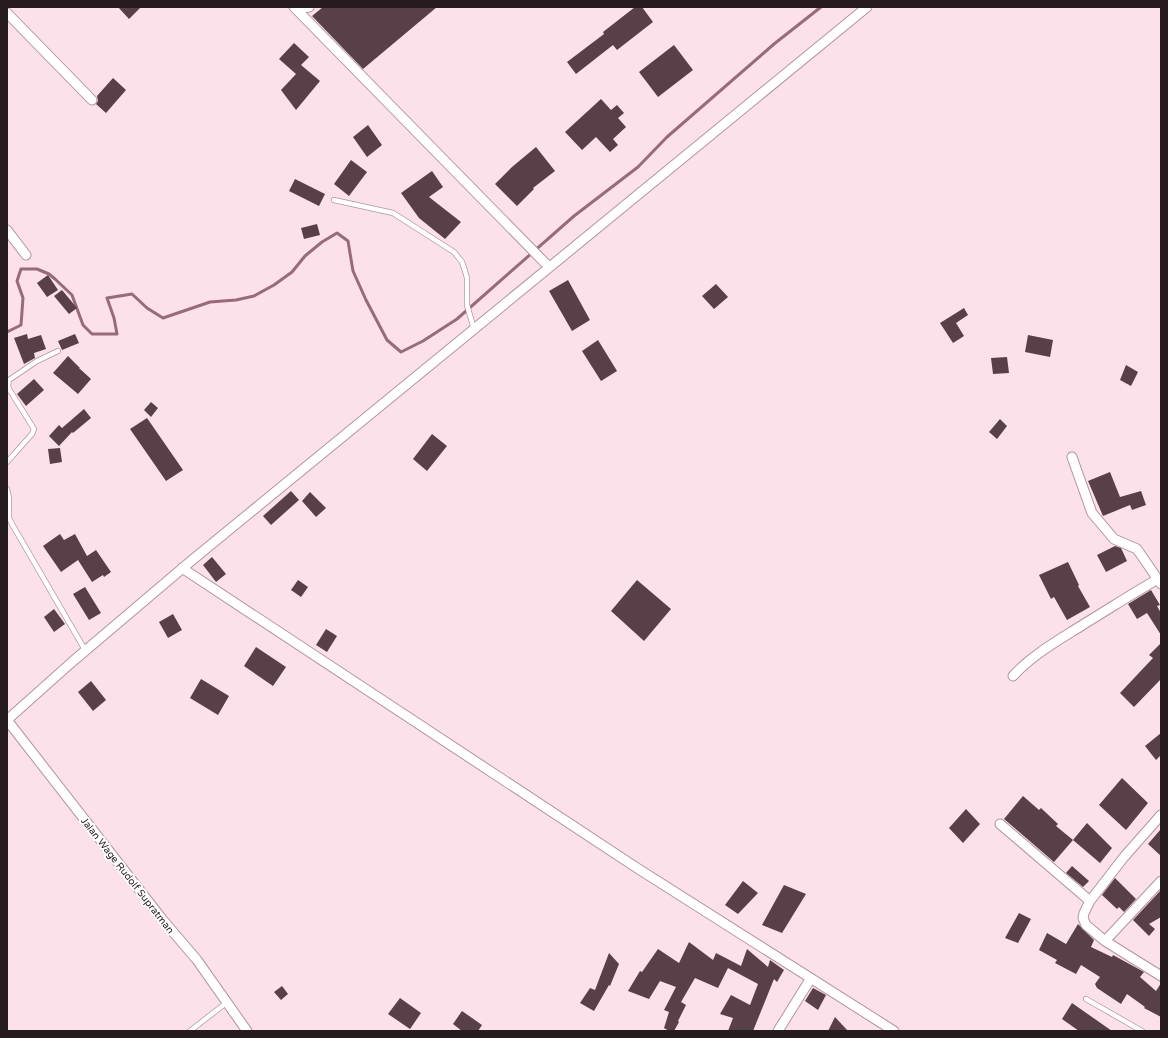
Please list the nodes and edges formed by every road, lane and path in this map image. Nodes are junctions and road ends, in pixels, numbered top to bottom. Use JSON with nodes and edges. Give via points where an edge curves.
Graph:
{"nodes":[{"id":1,"x":295,"y":7,"type":"edge"},
{"id":2,"x":309,"y":7,"type":"edge"},
{"id":3,"x":866,"y":7,"type":"edge"},
{"id":4,"x":7,"y":13,"type":"edge"},
{"id":5,"x":92,"y":100,"type":"dead end"},
{"id":6,"x":334,"y":200,"type":"dead end"},
{"id":7,"x":7,"y":230,"type":"edge"},
{"id":8,"x":26,"y":255,"type":"dead end"},
{"id":9,"x":549,"y":267,"type":"junction"},
{"id":10,"x":474,"y":328,"type":"junction"},
{"id":11,"x":58,"y":351,"type":"dead end"},
{"id":12,"x":1072,"y":457,"type":"dead end"},
{"id":13,"x":7,"y":462,"type":"edge"},
{"id":14,"x":7,"y":489,"type":"edge"},
{"id":15,"x":182,"y":568,"type":"junction"},
{"id":16,"x":1160,"y":581,"type":"edge"},
{"id":17,"x":85,"y":650,"type":"junction"},
{"id":18,"x":1013,"y":676,"type":"dead end"},
{"id":19,"x":7,"y":720,"type":"edge"},
{"id":20,"x":1161,"y":815,"type":"edge"},
{"id":21,"x":1000,"y":824,"type":"dead end"},
{"id":22,"x":1161,"y":881,"type":"edge"},
{"id":23,"x":1090,"y":901,"type":"junction"},
{"id":24,"x":1105,"y":941,"type":"junction"},
{"id":25,"x":1161,"y":976,"type":"edge"},
{"id":26,"x":811,"y":978,"type":"junction"},
{"id":27,"x":1086,"y":999,"type":"dead end"},
{"id":28,"x":226,"y":1003,"type":"junction"},
{"id":29,"x":190,"y":1031,"type":"edge"},
{"id":30,"x":247,"y":1031,"type":"edge"},
{"id":31,"x":778,"y":1031,"type":"edge"},
{"id":32,"x":894,"y":1031,"type":"edge"},
{"id":33,"x":1142,"y":1031,"type":"edge"}],
"edges":[{"from":1,"to":2,"type":"street"},
{"from":1,"to":9,"type":"street"},
{"from":3,"to":9,"type":"street"},
{"from":4,"to":5,"type":"street"},
{"from":6,"to":10,"type":"lane","via":[[394,213],[454,252],[462,262],[467,278],[467,305]]},
{"from":7,"to":8,"type":"street"},
{"from":9,"to":10,"type":"street"},
{"from":10,"to":15,"type":"street"},
{"from":11,"to":13,"type":"lane","via":[[37,361],[8,382],[9,389],[34,429]]},
{"from":12,"to":16,"type":"street","via":[[1092,513],[1114,539],[1137,549]]},
{"from":14,"to":17,"type":"lane","via":[[9,518]]},
{"from":15,"to":17,"type":"street"},
{"from":15,"to":26,"type":"street","via":[[637,868]]},
{"from":16,"to":18,"type":"street","via":[[1128,596],[1048,646],[1023,664]]},
{"from":17,"to":19,"type":"street"},
{"from":19,"to":28,"type":"street","name":"Jalan Wage Rudolf Supratman","via":[[197,960]]},
{"from":20,"to":23,"type":"street","via":[[1124,856]]},
{"from":21,"to":23,"type":"street"},
{"from":22,"to":24,"type":"street"},
{"from":23,"to":24,"type":"street","via":[[1084,913],[1084,921]]},
{"from":24,"to":25,"type":"street"},
{"from":26,"to":31,"type":"street"},
{"from":26,"to":32,"type":"street"},
{"from":27,"to":33,"type":"lane"},
{"from":28,"to":29,"type":"lane"},
{"from":28,"to":30,"type":"street","name":"Jalan Wage Rudolf Supratman"}]}
